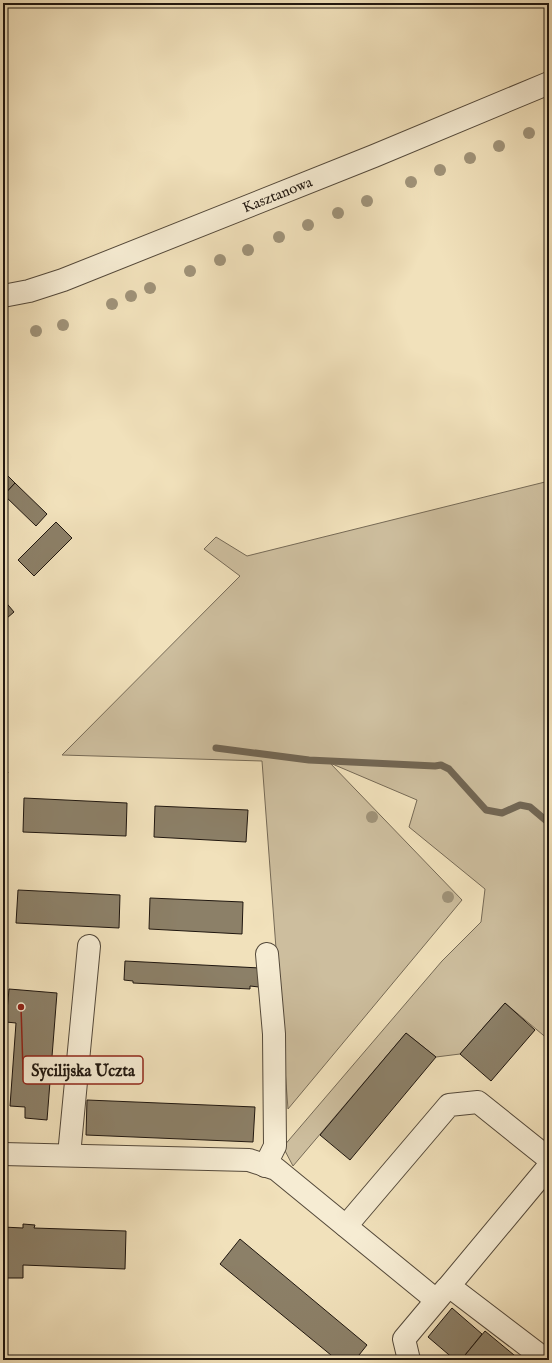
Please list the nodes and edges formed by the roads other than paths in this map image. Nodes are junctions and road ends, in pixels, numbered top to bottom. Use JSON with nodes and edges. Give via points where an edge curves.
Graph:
{"nodes":[{"id":1,"x":549,"y":83,"type":"edge"},
{"id":2,"x":3,"y":296,"type":"edge"},
{"id":3,"x":89,"y":946,"type":"dead end"},
{"id":4,"x":267,"y":954,"type":"dead end"},
{"id":5,"x":3,"y":1154,"type":"edge"},
{"id":6,"x":69,"y":1155,"type":"junction"},
{"id":7,"x":549,"y":1159,"type":"edge"},
{"id":8,"x":265,"y":1166,"type":"junction"},
{"id":9,"x":549,"y":1166,"type":"edge"},
{"id":10,"x":346,"y":1226,"type":"junction"},
{"id":11,"x":442,"y":1293,"type":"junction"},
{"id":12,"x":409,"y":1360,"type":"edge"},
{"id":13,"x":546,"y":1360,"type":"edge"}],
"edges":[{"from":1,"to":2,"type":"street","name":"Kasztanowa","via":[[63,280]]},
{"from":3,"to":6,"type":"street"},
{"from":4,"to":8,"type":"street","via":[[274,1034],[276,1146]]},
{"from":5,"to":6,"type":"street"},
{"from":6,"to":8,"type":"street","via":[[249,1160]]},
{"from":7,"to":10,"type":"street","via":[[478,1102],[449,1105]]},
{"from":8,"to":10,"type":"street","via":[[276,1169]]},
{"from":9,"to":11,"type":"street"},
{"from":10,"to":11,"type":"street"},
{"from":11,"to":12,"type":"street","via":[[404,1339]]},
{"from":11,"to":13,"type":"street"}]}
